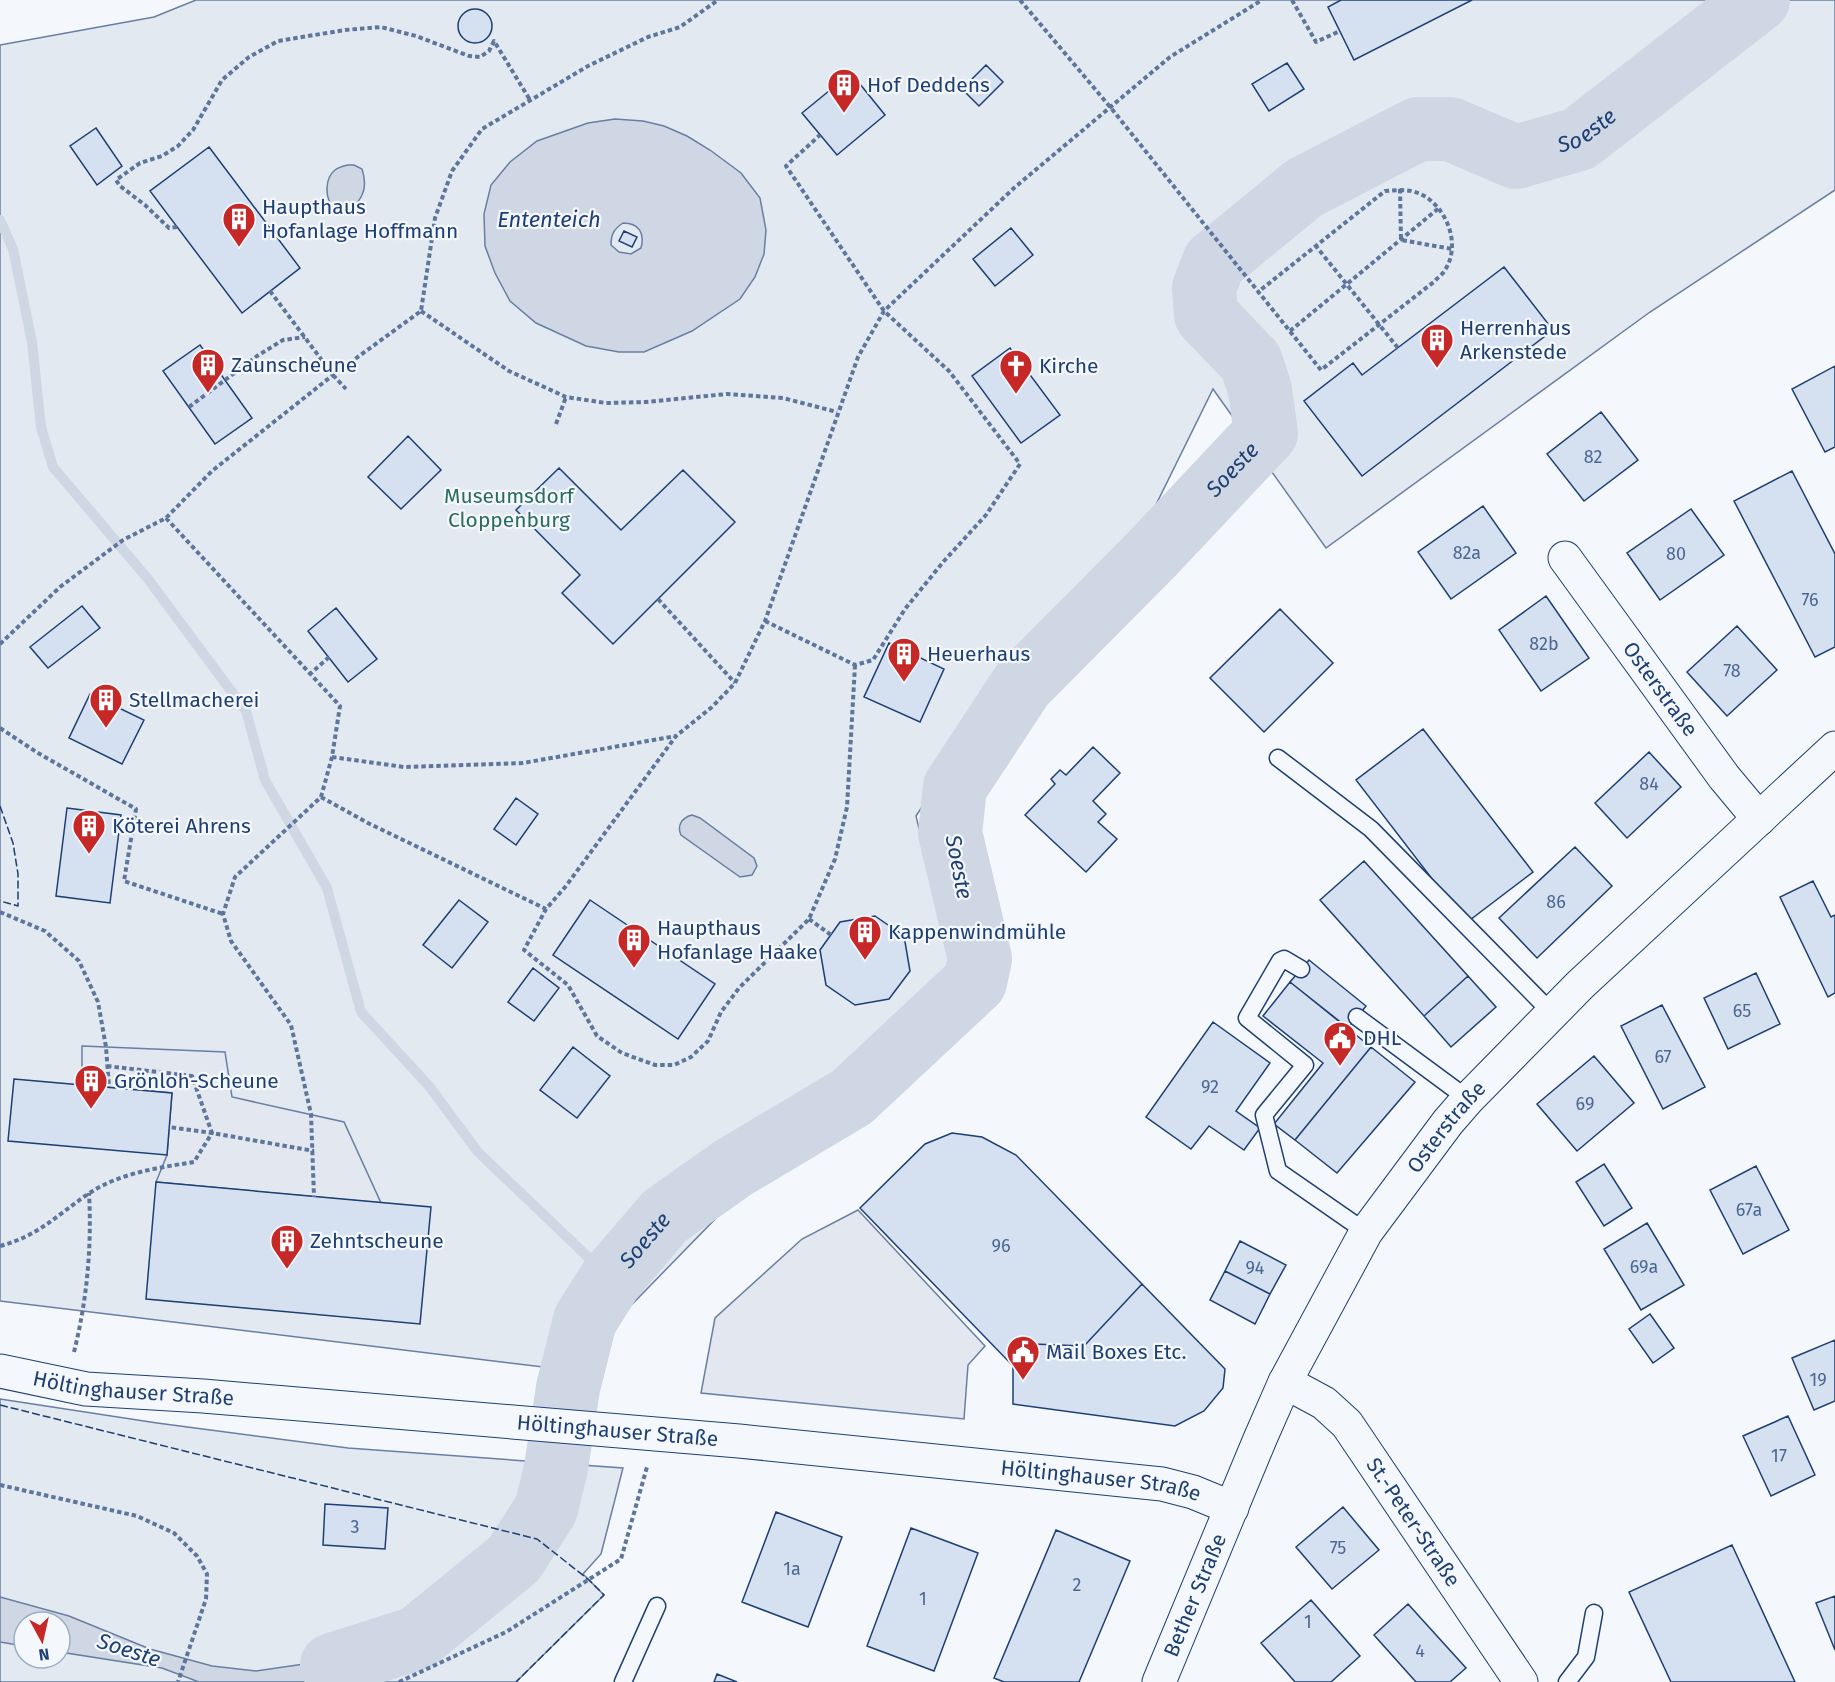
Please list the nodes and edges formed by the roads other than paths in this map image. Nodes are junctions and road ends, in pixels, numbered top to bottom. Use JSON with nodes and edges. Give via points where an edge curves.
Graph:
{"nodes":[{"id":1,"x":1565,"y":558,"type":"dead end"},
{"id":2,"x":1835,"y":748,"type":"edge"},
{"id":3,"x":1278,"y":758,"type":"dead end"},
{"id":4,"x":1759,"y":819,"type":"junction"},
{"id":5,"x":1301,"y":969,"type":"dead end"},
{"id":6,"x":1552,"y":1013,"type":"junction"},
{"id":7,"x":1357,"y":1017,"type":"dead end"},
{"id":8,"x":1468,"y":1099,"type":"junction"},
{"id":9,"x":1366,"y":1232,"type":"junction"},
{"id":10,"x":0,"y":1371,"type":"edge"},
{"id":11,"x":1285,"y":1382,"type":"junction"},
{"id":12,"x":1232,"y":1508,"type":"junction"},
{"id":13,"x":657,"y":1606,"type":"dead end"},
{"id":14,"x":1594,"y":1613,"type":"dead end"},
{"id":15,"x":623,"y":1682,"type":"edge"},
{"id":16,"x":1159,"y":1682,"type":"edge"},
{"id":17,"x":1521,"y":1682,"type":"edge"},
{"id":18,"x":1567,"y":1682,"type":"edge"}],
"edges":[{"from":1,"to":4,"type":"street","name":"Osterstraße","via":[[1724,777]]},
{"from":2,"to":4,"type":"street","name":"Osterstraße"},
{"from":3,"to":6,"type":"lane","via":[[1371,829]]},
{"from":4,"to":6,"type":"street","name":"Osterstraße"},
{"from":5,"to":9,"type":"lane","via":[[1284,959],[1280,961],[1247,1018],[1305,1065],[1264,1115],[1278,1171]]},
{"from":6,"to":8,"type":"street","name":"Osterstraße"},
{"from":7,"to":8,"type":"lane"},
{"from":8,"to":9,"type":"street","name":"Osterstraße"},
{"from":9,"to":11,"type":"street","name":"Osterstraße"},
{"from":10,"to":12,"type":"street","name":"Höltinghauser Straße","via":[[86,1389],[539,1423],[1161,1484]]},
{"from":11,"to":12,"type":"street","name":"Osterstraße"},
{"from":11,"to":17,"type":"street","name":"St.-Peter-Straße","via":[[1324,1403],[1347,1424]]},
{"from":12,"to":16,"type":"street","name":"Bether Straße"},
{"from":13,"to":15,"type":"lane"},
{"from":14,"to":18,"type":"lane","via":[[1586,1657]]}]}
